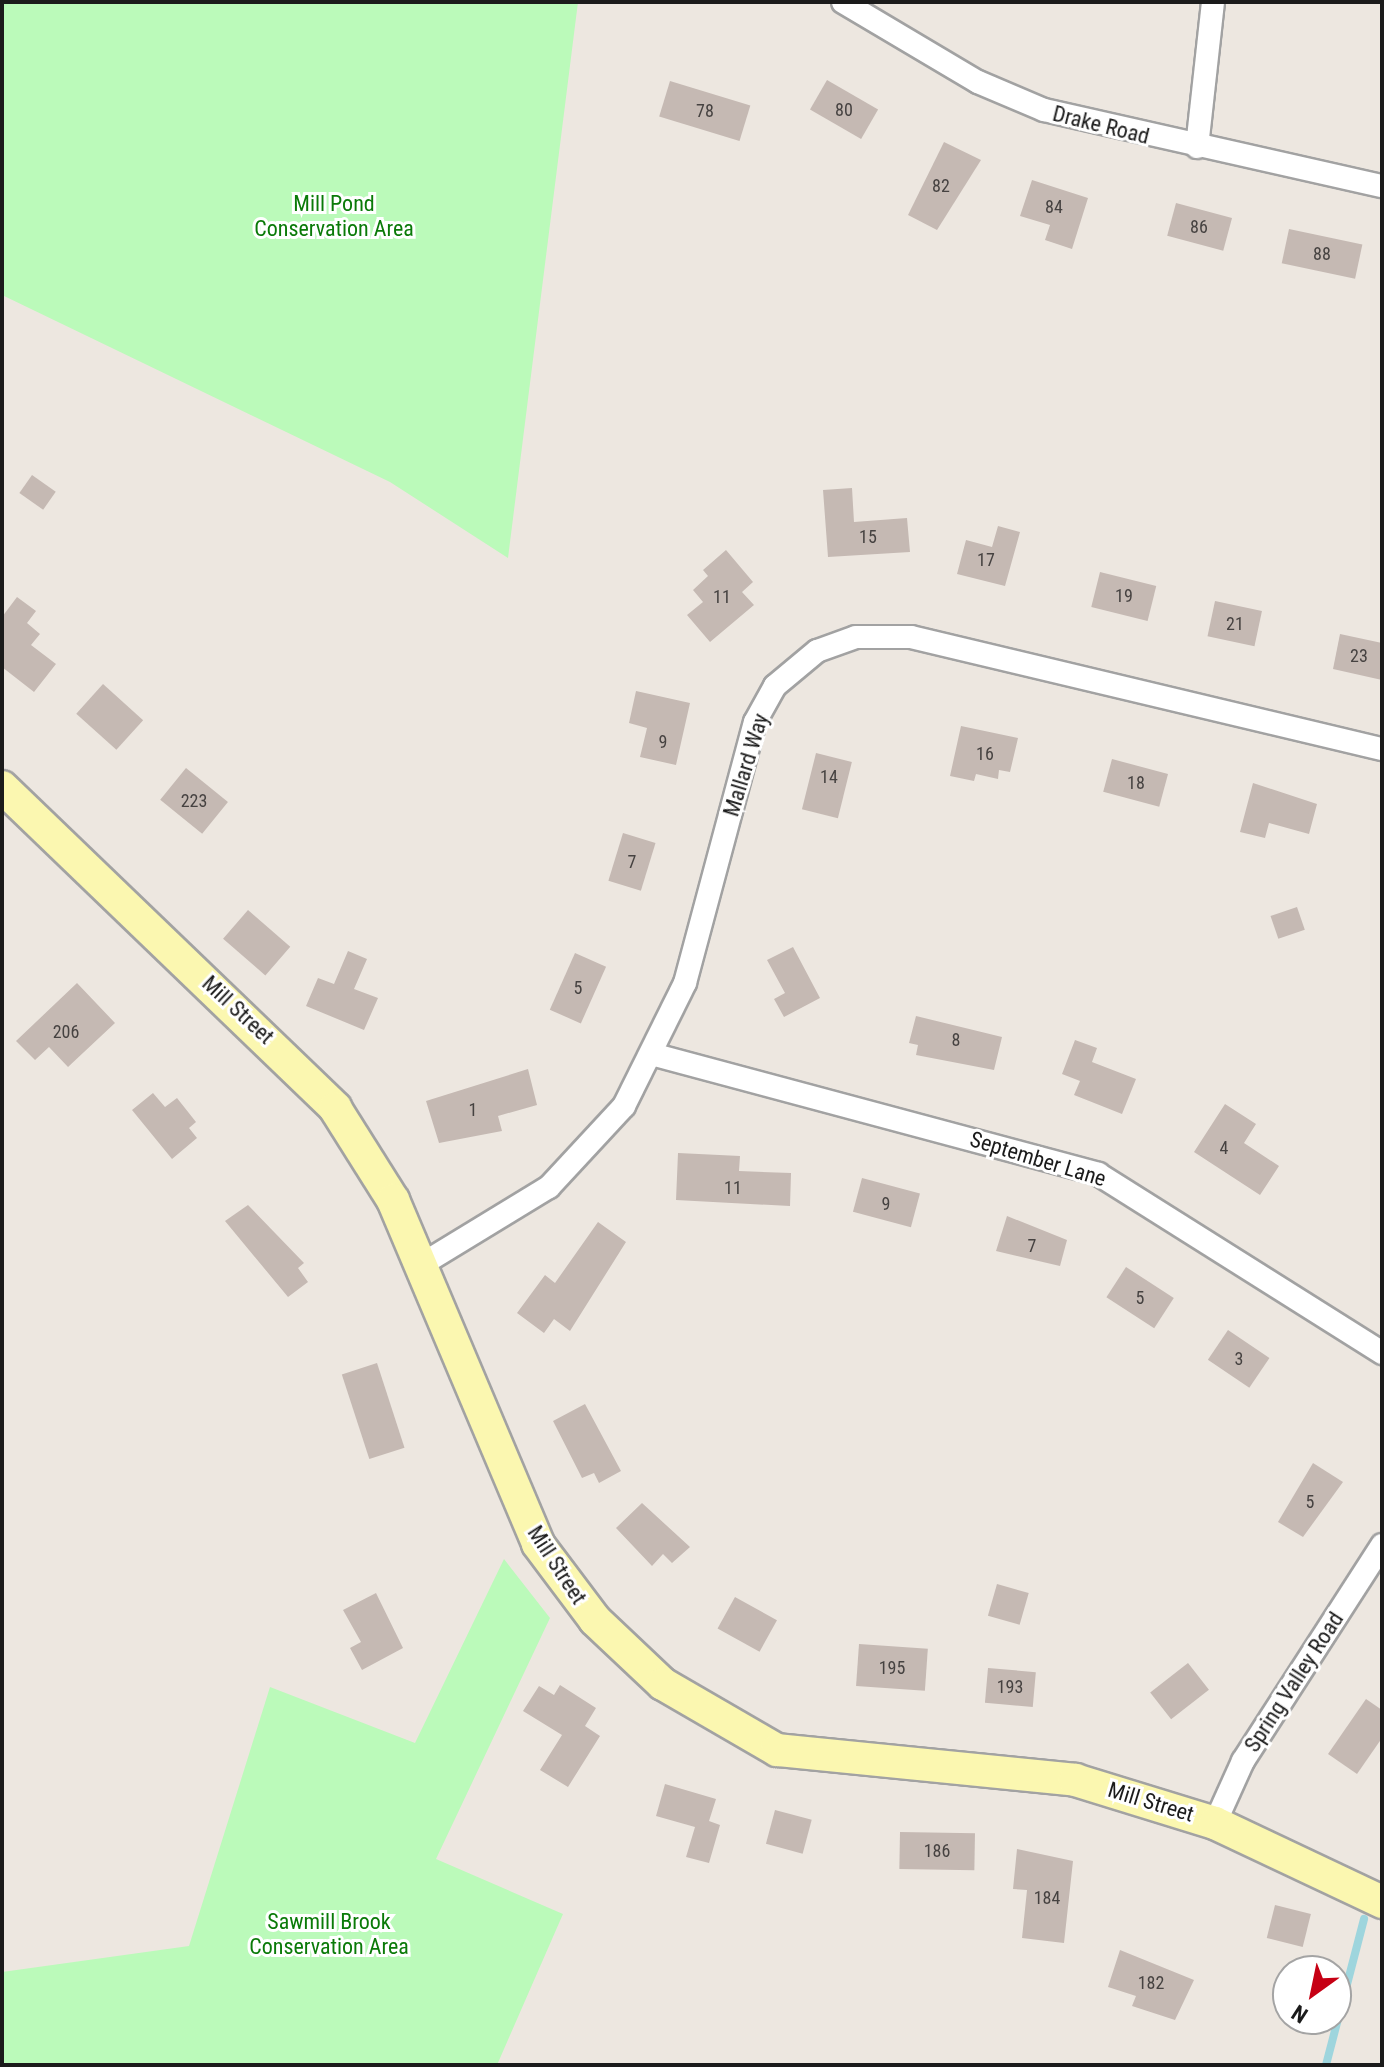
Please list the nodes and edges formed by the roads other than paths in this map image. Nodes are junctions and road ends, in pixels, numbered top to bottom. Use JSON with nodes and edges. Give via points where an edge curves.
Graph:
{"nodes":[{"id":1,"x":843,"y":2,"type":"edge"},
{"id":2,"x":1213,"y":2,"type":"edge"},
{"id":3,"x":1197,"y":147,"type":"junction"},
{"id":4,"x":1382,"y":186,"type":"edge"},
{"id":5,"x":1382,"y":749,"type":"edge"},
{"id":6,"x":2,"y":787,"type":"edge"},
{"id":7,"x":655,"y":1055,"type":"junction"},
{"id":8,"x":421,"y":1265,"type":"junction"},
{"id":9,"x":1382,"y":1353,"type":"edge"},
{"id":10,"x":1382,"y":1545,"type":"edge"},
{"id":11,"x":1215,"y":1823,"type":"junction"},
{"id":12,"x":1382,"y":1902,"type":"edge"}],
"edges":[{"from":1,"to":3,"type":"street","name":"Drake Road","via":[[1010,98]]},
{"from":2,"to":3,"type":"street"},
{"from":3,"to":4,"type":"street","name":"Drake Road"},
{"from":5,"to":7,"type":"street","name":"Mallard Way","via":[[911,637],[870,635],[830,645],[785,676],[761,710],[693,959]]},
{"from":6,"to":8,"type":"street","name":"Mill Street","via":[[307,1075],[357,1140]]},
{"from":7,"to":8,"type":"street","name":"Mallard Way","via":[[607,1130],[549,1187]]},
{"from":7,"to":9,"type":"street","name":"September Lane","via":[[1098,1174]]},
{"from":8,"to":11,"type":"street","name":"Mill Street","via":[[538,1544],[605,1631],[689,1702],[759,1743],[797,1756],[1041,1774]]},
{"from":10,"to":11,"type":"street","name":"Spring Valley Road","via":[[1243,1761]]},
{"from":11,"to":12,"type":"street","name":"Mill Street"}]}
